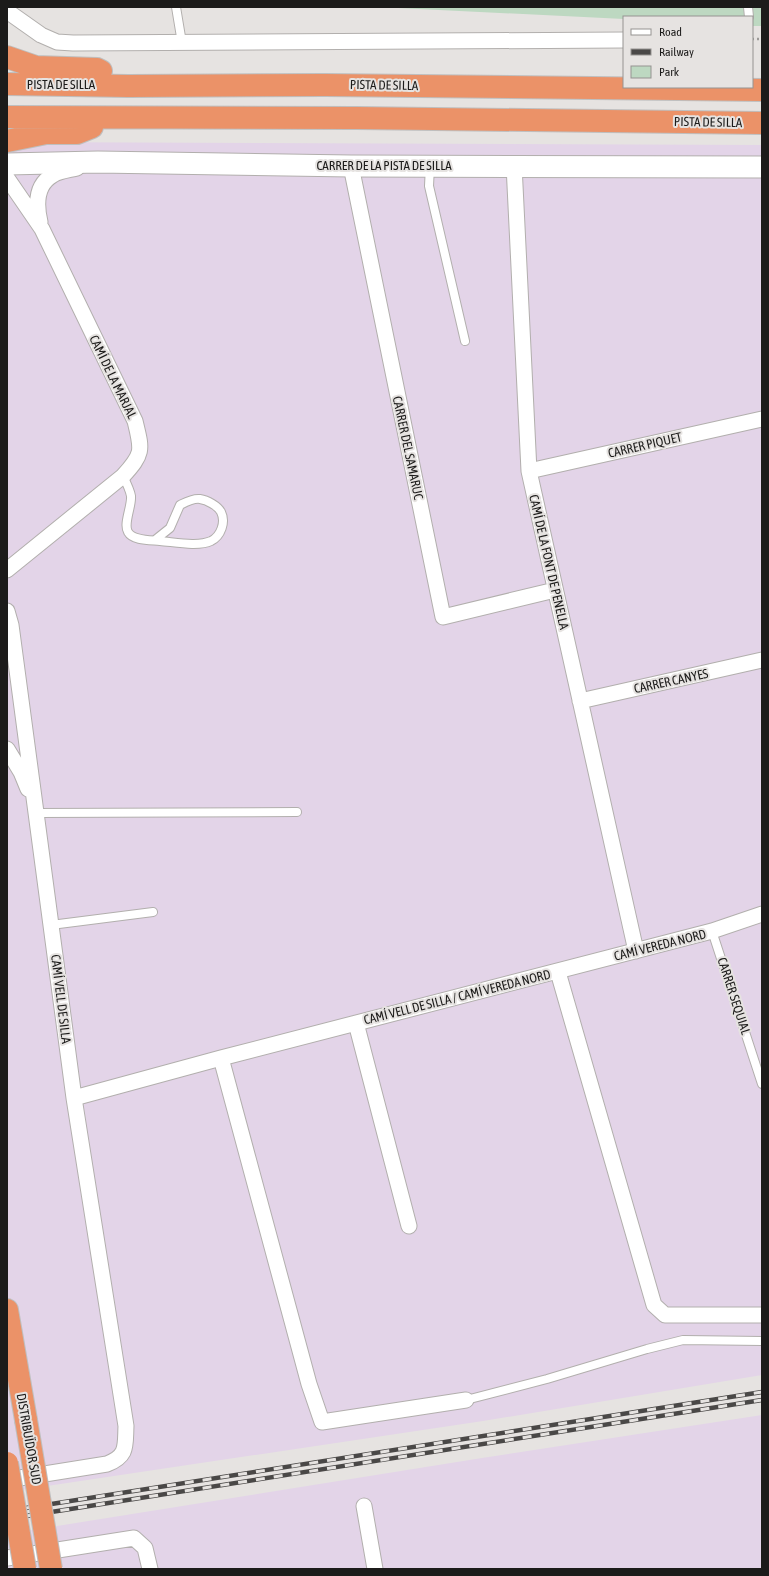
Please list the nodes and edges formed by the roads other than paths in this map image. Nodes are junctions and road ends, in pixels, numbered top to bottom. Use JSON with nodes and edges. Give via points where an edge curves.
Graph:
{"nodes":[{"id":1,"x":176,"y":7,"type":"edge"},
{"id":2,"x":7,"y":11,"type":"edge"},
{"id":3,"x":623,"y":40,"type":"edge"},
{"id":4,"x":182,"y":42,"type":"junction"},
{"id":5,"x":7,"y":57,"type":"edge"},
{"id":6,"x":7,"y":84,"type":"edge"},
{"id":7,"x":128,"y":86,"type":"junction"},
{"id":8,"x":762,"y":90,"type":"edge"},
{"id":9,"x":7,"y":117,"type":"edge"},
{"id":10,"x":114,"y":118,"type":"junction"},
{"id":11,"x":762,"y":123,"type":"edge"},
{"id":12,"x":7,"y":141,"type":"edge"},
{"id":13,"x":98,"y":162,"type":"junction"},
{"id":14,"x":7,"y":164,"type":"edge"},
{"id":15,"x":514,"y":165,"type":"junction"},
{"id":16,"x":351,"y":166,"type":"junction"},
{"id":17,"x":430,"y":166,"type":"junction"},
{"id":18,"x":762,"y":167,"type":"edge"},
{"id":19,"x":7,"y":178,"type":"edge"},
{"id":20,"x":42,"y":229,"type":"junction"},
{"id":21,"x":465,"y":340,"type":"dead end"},
{"id":22,"x":762,"y":419,"type":"edge"},
{"id":23,"x":529,"y":471,"type":"junction"},
{"id":24,"x":123,"y":476,"type":"junction"},
{"id":25,"x":155,"y":540,"type":"junction"},
{"id":26,"x":7,"y":570,"type":"edge"},
{"id":27,"x":555,"y":590,"type":"junction"},
{"id":28,"x":7,"y":611,"type":"edge"},
{"id":29,"x":762,"y":660,"type":"edge"},
{"id":30,"x":580,"y":701,"type":"junction"},
{"id":31,"x":7,"y":749,"type":"edge"},
{"id":32,"x":297,"y":812,"type":"dead end"},
{"id":33,"x":37,"y":813,"type":"junction"},
{"id":34,"x":154,"y":912,"type":"dead end"},
{"id":35,"x":762,"y":914,"type":"edge"},
{"id":36,"x":51,"y":926,"type":"junction"},
{"id":37,"x":712,"y":931,"type":"junction"},
{"id":38,"x":636,"y":951,"type":"junction"},
{"id":39,"x":558,"y":972,"type":"junction"},
{"id":40,"x":356,"y":1023,"type":"junction"},
{"id":41,"x":221,"y":1058,"type":"junction"},
{"id":42,"x":762,"y":1084,"type":"edge"},
{"id":43,"x":74,"y":1098,"type":"junction"},
{"id":44,"x":409,"y":1226,"type":"dead end"},
{"id":45,"x":7,"y":1310,"type":"edge"},
{"id":46,"x":762,"y":1315,"type":"edge"},
{"id":47,"x":762,"y":1341,"type":"edge"},
{"id":48,"x":466,"y":1400,"type":"joint"},
{"id":49,"x":7,"y":1463,"type":"edge"},
{"id":50,"x":7,"y":1480,"type":"edge"},
{"id":51,"x":364,"y":1506,"type":"dead end"},
{"id":52,"x":7,"y":1558,"type":"edge"},
{"id":53,"x":25,"y":1569,"type":"edge"},
{"id":54,"x":51,"y":1569,"type":"edge"},
{"id":55,"x":150,"y":1569,"type":"edge"},
{"id":56,"x":375,"y":1569,"type":"edge"}],
"edges":[{"from":1,"to":4,"type":"lane"},
{"from":2,"to":4,"type":"street","via":[[57,42]]},
{"from":3,"to":4,"type":"street"},
{"from":5,"to":7,"type":"highway","via":[[36,66],[97,69]]},
{"from":6,"to":7,"type":"highway","name":"PISTA DE SILLA"},
{"from":7,"to":8,"type":"highway","name":"PISTA DE SILLA","via":[[325,85]]},
{"from":9,"to":10,"type":"highway","name":"PISTA DE SILLA"},
{"from":10,"to":11,"type":"highway","name":"PISTA DE SILLA"},
{"from":10,"to":12,"type":"highway","via":[[77,133],[46,133]]},
{"from":13,"to":14,"type":"street","name":"CARRER DE LA PISTA DE SILLA"},
{"from":13,"to":16,"type":"street","name":"CARRER DE LA PISTA DE SILLA"},
{"from":13,"to":20,"type":"street","name":"CAMÍ DE LA MARJAL","via":[[53,175],[44,182],[37,202]]},
{"from":15,"to":17,"type":"street","name":"CARRER DE LA PISTA DE SILLA"},
{"from":15,"to":18,"type":"street","name":"CARRER DE LA PISTA DE SILLA"},
{"from":15,"to":23,"type":"street","name":"CAMÍ DE LA FONT DE PENELLA"},
{"from":16,"to":17,"type":"street","name":"CARRER DE LA PISTA DE SILLA"},
{"from":16,"to":27,"type":"street","name":"CARRER DEL SAMARUC","via":[[443,617]]},
{"from":17,"to":21,"type":"lane","via":[[429,186]]},
{"from":19,"to":20,"type":"street","name":"CAMÍ DE LA MARJAL"},
{"from":20,"to":24,"type":"street","name":"CAMÍ DE LA MARJAL","via":[[135,421],[141,447],[136,462]]},
{"from":22,"to":23,"type":"street","name":"CARRER PIQUET"},
{"from":23,"to":27,"type":"street","name":"CAMÍ DE LA FONT DE PENELLA"},
{"from":24,"to":25,"type":"lane","via":[[131,496],[128,532],[133,537]]},
{"from":24,"to":26,"type":"street","name":"CAMÍ DE LA MARJAL"},
{"from":25,"to":25,"type":"lane","via":[[199,544],[211,541],[219,535],[223,525],[221,512],[212,504],[200,500],[189,501],[180,505],[170,528]]},
{"from":27,"to":30,"type":"street","name":"CAMÍ DE LA FONT DE PENELLA"},
{"from":28,"to":33,"type":"street","name":"CAMÍ VELL DE SILLA"},
{"from":29,"to":30,"type":"street","name":"CARRER CANYES"},
{"from":30,"to":38,"type":"street","name":"CAMÍ DE LA FONT DE PENELLA"},
{"from":31,"to":33,"type":"street","via":[[21,772]]},
{"from":32,"to":33,"type":"lane"},
{"from":33,"to":36,"type":"street","name":"CAMÍ VELL DE SILLA"},
{"from":34,"to":36,"type":"lane"},
{"from":35,"to":37,"type":"street","name":"CAMÍ VEREDA NORD"},
{"from":36,"to":43,"type":"street","name":"CAMÍ VELL DE SILLA"},
{"from":37,"to":38,"type":"street","name":"CAMÍ VEREDA NORD"},
{"from":37,"to":42,"type":"lane","name":"CARRER SEQUIAL"},
{"from":38,"to":39,"type":"street","name":"CAMÍ VEREDA NORD"},
{"from":39,"to":40,"type":"street","name":"CAMÍ VELL DE SILLA / CAMÍ VEREDA NORD"},
{"from":39,"to":46,"type":"street","via":[[654,1305],[665,1315]]},
{"from":40,"to":41,"type":"street"},
{"from":40,"to":44,"type":"street"},
{"from":41,"to":43,"type":"street"},
{"from":41,"to":48,"type":"street","via":[[309,1384],[322,1422]]},
{"from":43,"to":50,"type":"street","name":"CAMÍ VELL DE SILLA","via":[[126,1426],[125,1450],[117,1460],[107,1464]]},
{"from":45,"to":54,"type":"highway","name":"DISTRIBUÏDOR SUD","bridge":true},
{"from":47,"to":48,"type":"lane","via":[[683,1340]]},
{"from":49,"to":53,"type":"highway","name":"DISTRIBUÏDOR SUD","bridge":true},
{"from":51,"to":56,"type":"street"},
{"from":52,"to":55,"type":"street","via":[[134,1538],[145,1548]]}]}
